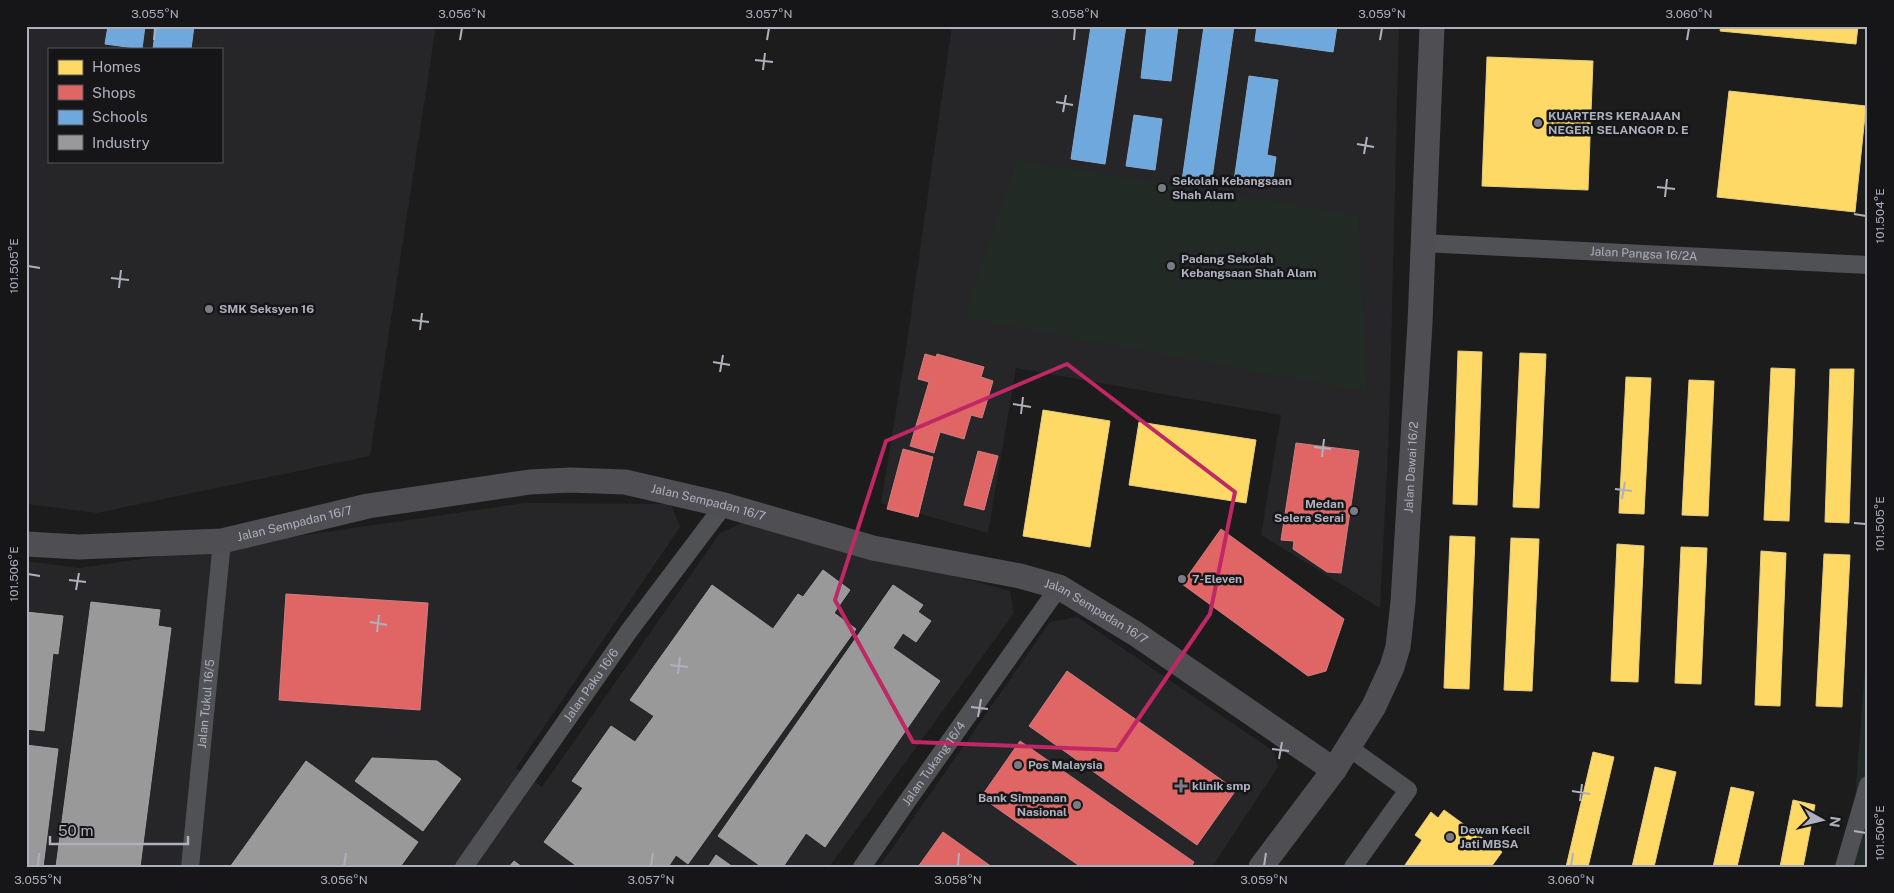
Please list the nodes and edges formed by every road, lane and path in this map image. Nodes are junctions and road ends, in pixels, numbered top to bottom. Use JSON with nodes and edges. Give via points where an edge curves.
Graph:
{"nodes":[{"id":1,"x":1432,"y":26,"type":"edge"},
{"id":2,"x":1422,"y":243,"type":"junction"},
{"id":3,"x":1868,"y":265,"type":"edge"},
{"id":4,"x":724,"y":505,"type":"junction"},
{"id":5,"x":222,"y":541,"type":"junction"},
{"id":6,"x":26,"y":544,"type":"edge"},
{"id":7,"x":1060,"y":587,"type":"junction"},
{"id":8,"x":1348,"y":746,"type":"junction"},
{"id":9,"x":1334,"y":770,"type":"junction"},
{"id":10,"x":1868,"y":785,"type":"edge"},
{"id":11,"x":190,"y":867,"type":"edge"},
{"id":12,"x":464,"y":867,"type":"edge"},
{"id":13,"x":862,"y":867,"type":"edge"},
{"id":14,"x":1261,"y":867,"type":"edge"},
{"id":15,"x":1352,"y":867,"type":"edge"},
{"id":16,"x":1844,"y":867,"type":"edge"}],
"edges":[{"from":1,"to":2,"type":"street","name":"Jalan Dawai 16/2"},
{"from":2,"to":3,"type":"street","name":"Jalan Pangsa 16/2A"},
{"from":2,"to":8,"type":"street","name":"Jalan Dawai 16/2","via":[[1420,323],[1399,640],[1392,667],[1374,706]]},
{"from":4,"to":5,"type":"street","name":"Jalan Sempadan 16/7","via":[[625,482],[530,482],[368,506]]},
{"from":4,"to":7,"type":"street","name":"Jalan Sempadan 16/7","via":[[873,548],[1020,576]]},
{"from":4,"to":12,"type":"street","name":"Jalan Paku 16/6","via":[[629,631]]},
{"from":5,"to":6,"type":"street","name":"Jalan Sempadan 16/7","via":[[79,547]]},
{"from":5,"to":11,"type":"street","name":"Jalan Tukul 16/5"},
{"from":7,"to":9,"type":"street","name":"Jalan Sempadan 16/7","via":[[1136,634]]},
{"from":7,"to":13,"type":"street","name":"Jalan Tukang 16/4"},
{"from":8,"to":9,"type":"street","name":"Jalan Dawai 16/2"},
{"from":8,"to":15,"type":"street","via":[[1408,790]]},
{"from":9,"to":14,"type":"street","name":"Jalan Dawai 16/2"},
{"from":10,"to":16,"type":"street"}]}
